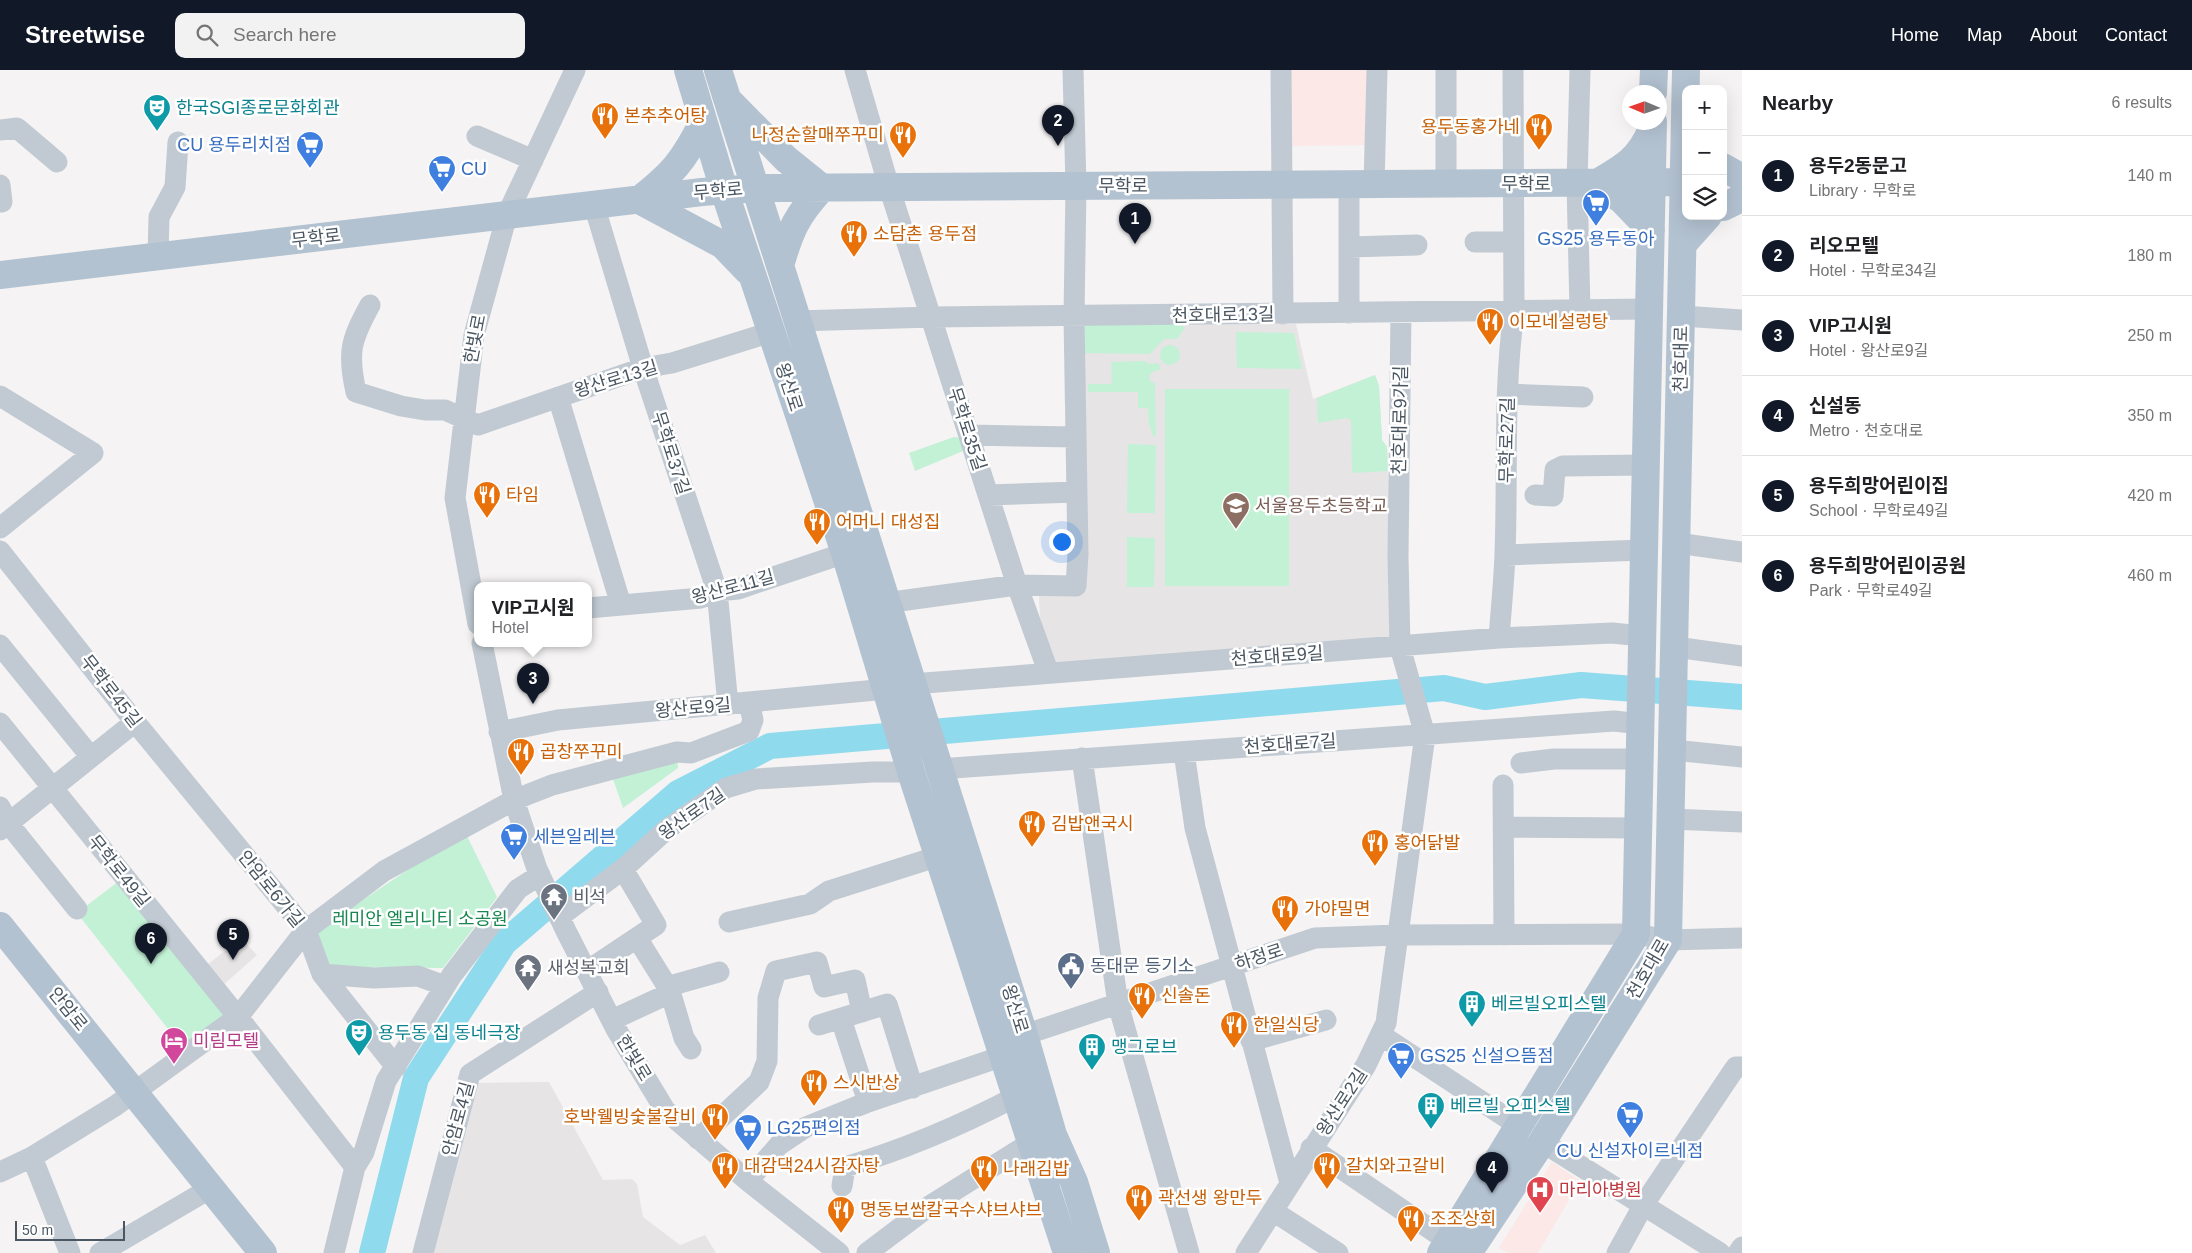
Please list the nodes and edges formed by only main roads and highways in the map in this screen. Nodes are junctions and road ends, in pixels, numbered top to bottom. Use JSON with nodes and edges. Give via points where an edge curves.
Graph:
{"nodes":[{"id":1,"x":688,"y":70,"type":"edge"},
{"id":2,"x":718,"y":70,"type":"edge"},
{"id":3,"x":1654,"y":70,"type":"edge"},
{"id":4,"x":1686,"y":70,"type":"edge"},
{"id":5,"x":1653,"y":85,"type":"edge"},
{"id":6,"x":1686,"y":85,"type":"edge"},
{"id":7,"x":726,"y":98,"type":"junction"},
{"id":8,"x":703,"y":122,"type":"junction"},
{"id":9,"x":1651,"y":130,"type":"edge"},
{"id":10,"x":1653,"y":130,"type":"edge"},
{"id":11,"x":1686,"y":130,"type":"edge"},
{"id":12,"x":1727,"y":169,"type":"edge"},
{"id":13,"x":1685,"y":175,"type":"edge"},
{"id":14,"x":1742,"y":178,"type":"edge"},
{"id":15,"x":1682,"y":181,"type":"edge"},
{"id":16,"x":1587,"y":183,"type":"junction"},
{"id":17,"x":1652,"y":183,"type":"junction"},
{"id":18,"x":1727,"y":186,"type":"edge"},
{"id":19,"x":755,"y":188,"type":"junction"},
{"id":20,"x":822,"y":188,"type":"junction"},
{"id":21,"x":1742,"y":188,"type":"edge"},
{"id":22,"x":724,"y":190,"type":"junction"},
{"id":23,"x":1742,"y":198,"type":"edge"},
{"id":24,"x":639,"y":200,"type":"junction"},
{"id":25,"x":1727,"y":205,"type":"edge"},
{"id":26,"x":1684,"y":220,"type":"edge"},
{"id":27,"x":1704,"y":220,"type":"edge"},
{"id":28,"x":1651,"y":230,"type":"junction"},
{"id":29,"x":1683,"y":244,"type":"junction"},
{"id":30,"x":780,"y":266,"type":"junction"},
{"id":31,"x":0,"y":275,"type":"edge"},
{"id":32,"x":752,"y":275,"type":"junction"},
{"id":33,"x":902,"y":695,"type":"junction"},
{"id":34,"x":0,"y":926,"type":"edge"},
{"id":35,"x":1453,"y":1249,"type":"edge"},
{"id":36,"x":262,"y":1253,"type":"edge"},
{"id":37,"x":1067,"y":1253,"type":"edge"},
{"id":38,"x":1096,"y":1253,"type":"edge"}],
"edges":[{"from":1,"to":8,"type":"main road","name":"왕산로"},
{"from":2,"to":7,"type":"main road","name":"왕산로"},
{"from":3,"to":5,"type":"main road"},
{"from":4,"to":6,"type":"main road","name":"천호대로"},
{"from":7,"to":19,"type":"main road","name":"왕산로"},
{"from":7,"to":20,"type":"main road","via":[[786,159]]},
{"from":8,"to":22,"type":"main road","name":"왕산로"},
{"from":8,"to":24,"type":"main road","via":[[684,158]]},
{"from":9,"to":16,"type":"main road","via":[[1644,146],[1629,164]]},
{"from":10,"to":17,"type":"main road","name":"천호대로"},
{"from":11,"to":13,"type":"main road","name":"천호대로"},
{"from":12,"to":14,"type":"main road"},
{"from":15,"to":17,"type":"main road","name":"무학로"},
{"from":16,"to":17,"type":"main road","name":"무학로"},
{"from":16,"to":20,"type":"main road","name":"무학로"},
{"from":16,"to":28,"type":"main road","via":[[1622,200]]},
{"from":17,"to":28,"type":"main road","name":"천호대로"},
{"from":18,"to":21,"type":"main road"},
{"from":19,"to":20,"type":"main road","name":"무학로"},
{"from":19,"to":22,"type":"main road","name":"무학로"},
{"from":19,"to":30,"type":"main road","name":"왕산로"},
{"from":20,"to":30,"type":"main road","via":[[802,210],[788,238]]},
{"from":22,"to":24,"type":"main road","name":"무학로"},
{"from":22,"to":32,"type":"main road","name":"왕산로"},
{"from":23,"to":25,"type":"main road"},
{"from":24,"to":31,"type":"main road","name":"무학로"},
{"from":24,"to":32,"type":"main road","via":[[723,245]]},
{"from":26,"to":29,"type":"main road","name":"천호대로"},
{"from":27,"to":29,"type":"main road"},
{"from":28,"to":35,"type":"main road","name":"천호대로","via":[[1636,934],[1518,1126]]},
{"from":29,"to":35,"type":"main road","name":"천호대로","via":[[1668,940],[1542,1142]]},
{"from":30,"to":33,"type":"main road","name":"왕산로","via":[[885,603]]},
{"from":32,"to":33,"type":"main road","name":"왕산로","via":[[845,553]]},
{"from":33,"to":37,"type":"main road","name":"왕산로","via":[[910,769]]},
{"from":33,"to":38,"type":"main road","name":"왕산로","via":[[938,766],[1053,1134],[1074,1182]]},
{"from":34,"to":36,"type":"main road","name":"안암로"}]}
